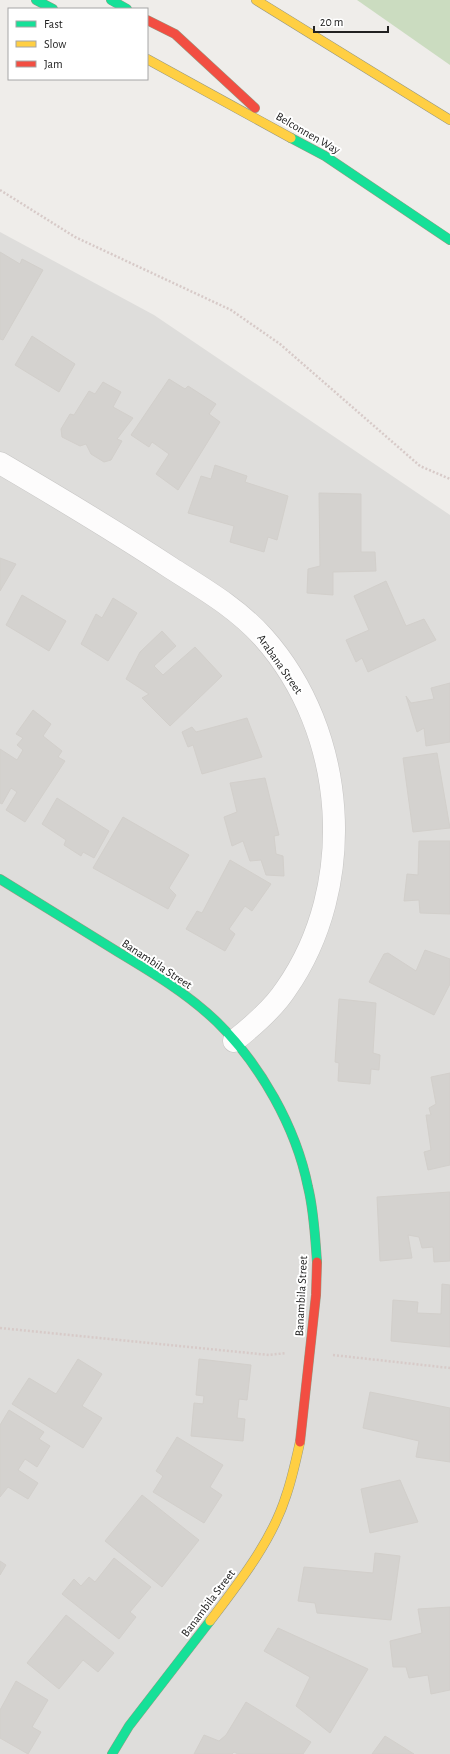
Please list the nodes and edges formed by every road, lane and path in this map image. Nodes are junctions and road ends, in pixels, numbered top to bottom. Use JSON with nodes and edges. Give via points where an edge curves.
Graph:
{"nodes":[{"id":1,"x":36,"y":0,"type":"edge"},
{"id":2,"x":111,"y":0,"type":"edge"},
{"id":3,"x":256,"y":0,"type":"edge"},
{"id":4,"x":51,"y":8,"type":"edge"},
{"id":5,"x":125,"y":8,"type":"edge"},
{"id":6,"x":148,"y":21,"type":"edge"},
{"id":7,"x":148,"y":60,"type":"edge"},
{"id":8,"x":450,"y":120,"type":"edge"},
{"id":9,"x":279,"y":130,"type":"junction"},
{"id":10,"x":0,"y":190,"type":"edge"},
{"id":11,"x":450,"y":240,"type":"edge"},
{"id":12,"x":0,"y":463,"type":"edge"},
{"id":13,"x":450,"y":479,"type":"edge"},
{"id":14,"x":0,"y":879,"type":"edge"},
{"id":15,"x":234,"y":1041,"type":"junction"},
{"id":16,"x":0,"y":1328,"type":"edge"},
{"id":17,"x":310,"y":1353,"type":"junction"},
{"id":18,"x":450,"y":1368,"type":"edge"},
{"id":19,"x":112,"y":1754,"type":"edge"}],
"edges":[{"from":1,"to":4,"type":"street"},
{"from":2,"to":5,"type":"street"},
{"from":3,"to":8,"type":"street"},
{"from":6,"to":9,"type":"street","via":[[174,34]]},
{"from":7,"to":9,"type":"street","name":"Belconnen Way"},
{"from":9,"to":11,"type":"street","name":"Belconnen Way","via":[[325,156]]},
{"from":10,"to":13,"type":"path","via":[[75,238],[231,310],[280,344],[420,466]]},
{"from":12,"to":15,"type":"street","name":"Arabana Street","via":[[121,535],[228,605],[264,638],[296,683],[315,724],[329,774],[333,800],[334,852],[331,877],[319,926],[310,949],[286,990],[255,1024]]},
{"from":14,"to":15,"type":"street","name":"Banambila Street","via":[[178,989]]},
{"from":15,"to":17,"type":"street","name":"Banambila Street","via":[[266,1083],[288,1125],[308,1185],[313,1212],[317,1268]]},
{"from":16,"to":17,"type":"path","via":[[269,1355]]},
{"from":17,"to":18,"type":"path"},
{"from":17,"to":19,"type":"street","name":"Banambila Street","via":[[300,1443],[286,1497],[263,1546],[234,1590],[129,1726]]}]}
